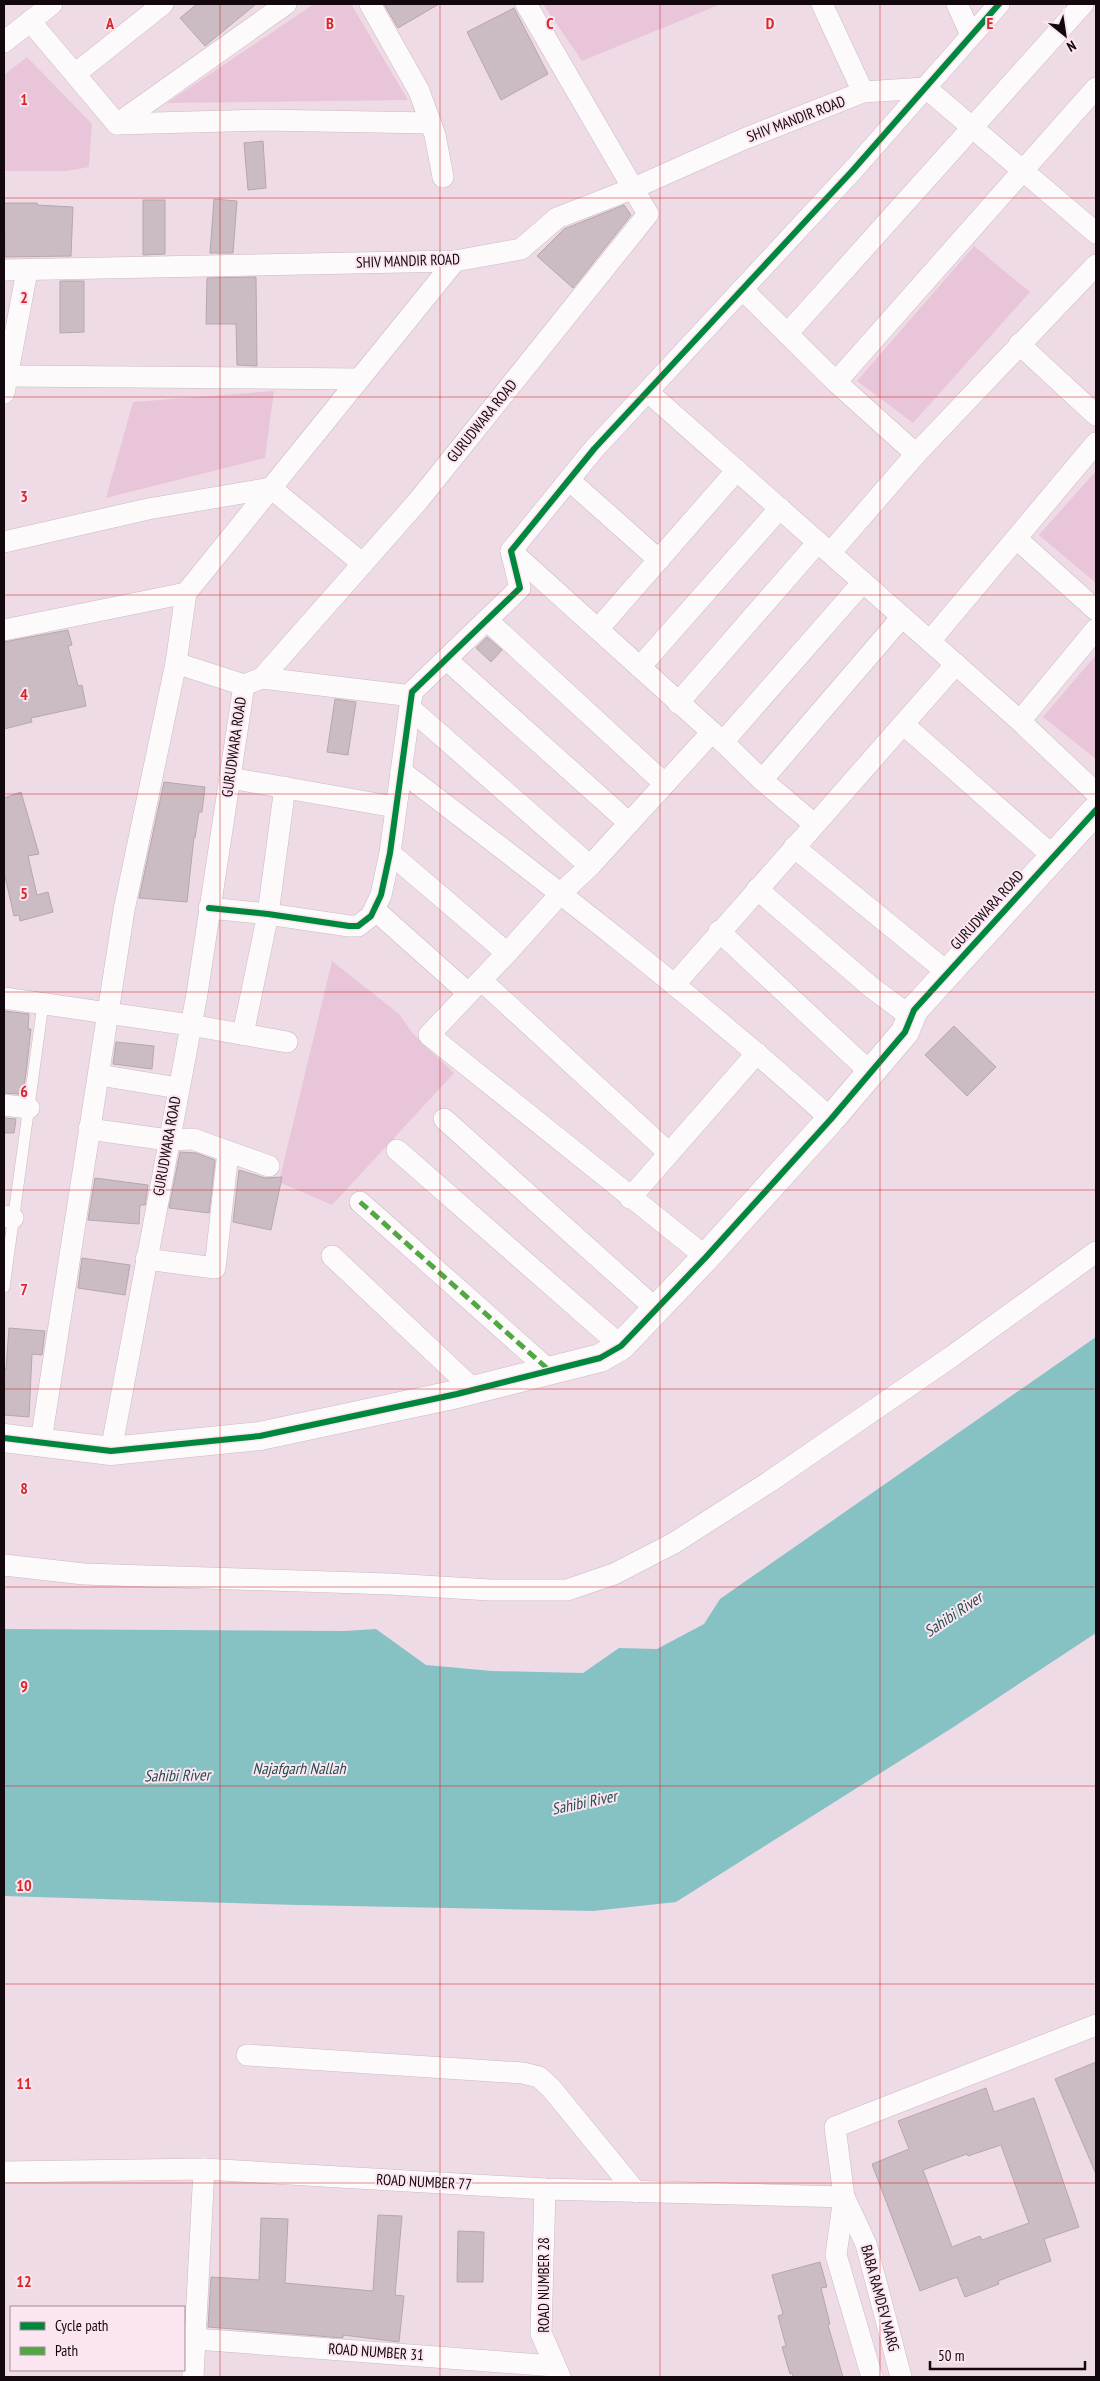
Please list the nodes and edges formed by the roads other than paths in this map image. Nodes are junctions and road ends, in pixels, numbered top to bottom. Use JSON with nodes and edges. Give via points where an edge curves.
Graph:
{"nodes":[{"id":1,"x":52,"y":4,"type":"edge"},
{"id":2,"x":163,"y":4,"type":"edge"},
{"id":3,"x":286,"y":4,"type":"edge"},
{"id":4,"x":370,"y":4,"type":"edge"},
{"id":5,"x":526,"y":4,"type":"edge"},
{"id":6,"x":822,"y":4,"type":"edge"},
{"id":7,"x":957,"y":4,"type":"edge"},
{"id":8,"x":999,"y":4,"type":"edge"},
{"id":9,"x":1083,"y":4,"type":"edge"},
{"id":10,"x":30,"y":21,"type":"junction"},
{"id":11,"x":971,"y":35,"type":"junction"},
{"id":12,"x":4,"y":42,"type":"edge"},
{"id":13,"x":75,"y":74,"type":"junction"},
{"id":14,"x":926,"y":88,"type":"junction"},
{"id":15,"x":1096,"y":88,"type":"edge"},
{"id":16,"x":863,"y":92,"type":"junction"},
{"id":17,"x":117,"y":124,"type":"junction"},
{"id":18,"x":431,"y":124,"type":"junction"},
{"id":19,"x":974,"y":128,"type":"junction"},
{"id":20,"x":1024,"y":171,"type":"junction"},
{"id":21,"x":443,"y":177,"type":"dead end"},
{"id":22,"x":634,"y":188,"type":"junction"},
{"id":23,"x":1096,"y":233,"type":"edge"},
{"id":24,"x":455,"y":261,"type":"junction"},
{"id":25,"x":1096,"y":265,"type":"edge"},
{"id":26,"x":4,"y":270,"type":"edge"},
{"id":27,"x":26,"y":271,"type":"junction"},
{"id":28,"x":742,"y":290,"type":"junction"},
{"id":29,"x":787,"y":334,"type":"junction"},
{"id":30,"x":1019,"y":344,"type":"junction"},
{"id":31,"x":359,"y":379,"type":"junction"},
{"id":32,"x":836,"y":382,"type":"junction"},
{"id":33,"x":5,"y":385,"type":"edge"},
{"id":34,"x":648,"y":392,"type":"junction"},
{"id":35,"x":1096,"y":415,"type":"edge"},
{"id":36,"x":1096,"y":443,"type":"edge"},
{"id":37,"x":916,"y":454,"type":"junction"},
{"id":38,"x":736,"y":470,"type":"junction"},
{"id":39,"x":570,"y":480,"type":"junction"},
{"id":40,"x":271,"y":488,"type":"junction"},
{"id":41,"x":780,"y":508,"type":"junction"},
{"id":42,"x":1017,"y":539,"type":"junction"},
{"id":43,"x":4,"y":542,"type":"edge"},
{"id":44,"x":824,"y":547,"type":"junction"},
{"id":45,"x":511,"y":551,"type":"junction"},
{"id":46,"x":659,"y":560,"type":"junction"},
{"id":47,"x":363,"y":564,"type":"junction"},
{"id":48,"x":864,"y":582,"type":"junction"},
{"id":49,"x":186,"y":593,"type":"junction"},
{"id":50,"x":1096,"y":610,"type":"edge"},
{"id":51,"x":902,"y":618,"type":"junction"},
{"id":52,"x":487,"y":620,"type":"junction"},
{"id":53,"x":598,"y":629,"type":"junction"},
{"id":54,"x":1096,"y":629,"type":"edge"},
{"id":55,"x":4,"y":630,"type":"edge"},
{"id":56,"x":930,"y":641,"type":"junction"},
{"id":57,"x":446,"y":659,"type":"junction"},
{"id":58,"x":176,"y":663,"type":"junction"},
{"id":59,"x":956,"y":664,"type":"junction"},
{"id":60,"x":640,"y":667,"type":"junction"},
{"id":61,"x":252,"y":682,"type":"junction"},
{"id":62,"x":411,"y":702,"type":"junction"},
{"id":63,"x":678,"y":703,"type":"junction"},
{"id":64,"x":1020,"y":721,"type":"junction"},
{"id":65,"x":903,"y":724,"type":"junction"},
{"id":66,"x":717,"y":737,"type":"junction"},
{"id":67,"x":401,"y":771,"type":"junction"},
{"id":68,"x":230,"y":778,"type":"junction"},
{"id":69,"x":762,"y":780,"type":"junction"},
{"id":70,"x":665,"y":784,"type":"junction"},
{"id":71,"x":285,"y":787,"type":"junction"},
{"id":72,"x":1096,"y":793,"type":"edge"},
{"id":73,"x":395,"y":807,"type":"junction"},
{"id":74,"x":1096,"y":810,"type":"edge"},
{"id":75,"x":629,"y":823,"type":"junction"},
{"id":76,"x":814,"y":824,"type":"junction"},
{"id":77,"x":1096,"y":836,"type":"edge"},
{"id":78,"x":794,"y":847,"type":"junction"},
{"id":79,"x":390,"y":853,"type":"junction"},
{"id":80,"x":1053,"y":856,"type":"junction"},
{"id":81,"x":590,"y":866,"type":"junction"},
{"id":82,"x":756,"y":889,"type":"junction"},
{"id":83,"x":561,"y":893,"type":"junction"},
{"id":84,"x":209,"y":908,"type":"junction"},
{"id":85,"x":375,"y":910,"type":"junction"},
{"id":86,"x":268,"y":914,"type":"junction"},
{"id":87,"x":719,"y":931,"type":"junction"},
{"id":88,"x":508,"y":953,"type":"junction"},
{"id":89,"x":947,"y":972,"type":"junction"},
{"id":90,"x":674,"y":985,"type":"junction"},
{"id":91,"x":475,"y":987,"type":"junction"},
{"id":92,"x":4,"y":998,"type":"edge"},
{"id":93,"x":43,"y":1004,"type":"junction"},
{"id":94,"x":108,"y":1014,"type":"junction"},
{"id":95,"x":908,"y":1024,"type":"junction"},
{"id":96,"x":190,"y":1025,"type":"junction"},
{"id":97,"x":243,"y":1034,"type":"junction"},
{"id":98,"x":287,"y":1042,"type":"dead end"},
{"id":99,"x":757,"y":1053,"type":"junction"},
{"id":100,"x":870,"y":1072,"type":"junction"},
{"id":101,"x":99,"y":1075,"type":"junction"},
{"id":102,"x":178,"y":1088,"type":"junction"},
{"id":103,"x":4,"y":1105,"type":"edge"},
{"id":104,"x":29,"y":1108,"type":"junction"},
{"id":105,"x":444,"y":1119,"type":"dead end"},
{"id":106,"x":831,"y":1119,"type":"junction"},
{"id":107,"x":90,"y":1129,"type":"junction"},
{"id":108,"x":168,"y":1140,"type":"junction"},
{"id":109,"x":397,"y":1150,"type":"dead end"},
{"id":110,"x":228,"y":1152,"type":"junction"},
{"id":111,"x":670,"y":1153,"type":"junction"},
{"id":112,"x":268,"y":1166,"type":"dead end"},
{"id":113,"x":630,"y":1198,"type":"junction"},
{"id":114,"x":360,"y":1202,"type":"dead end"},
{"id":115,"x":9,"y":1217,"type":"edge"},
{"id":116,"x":1096,"y":1252,"type":"edge"},
{"id":117,"x":332,"y":1256,"type":"dead end"},
{"id":118,"x":706,"y":1257,"type":"junction"},
{"id":119,"x":146,"y":1259,"type":"junction"},
{"id":120,"x":4,"y":1287,"type":"edge"},
{"id":121,"x":656,"y":1309,"type":"junction"},
{"id":122,"x":621,"y":1346,"type":"junction"},
{"id":123,"x":550,"y":1371,"type":"junction"},
{"id":124,"x":474,"y":1390,"type":"junction"},
{"id":125,"x":4,"y":1438,"type":"edge"},
{"id":126,"x":40,"y":1441,"type":"junction"},
{"id":127,"x":111,"y":1451,"type":"junction"},
{"id":128,"x":4,"y":1565,"type":"edge"},
{"id":129,"x":1096,"y":2025,"type":"edge"},
{"id":130,"x":247,"y":2055,"type":"dead end"},
{"id":131,"x":204,"y":2169,"type":"junction"},
{"id":132,"x":4,"y":2172,"type":"edge"},
{"id":133,"x":545,"y":2189,"type":"junction"},
{"id":134,"x":636,"y":2192,"type":"junction"},
{"id":135,"x":844,"y":2197,"type":"junction"},
{"id":136,"x":196,"y":2339,"type":"junction"},
{"id":137,"x":557,"y":2372,"type":"edge"},
{"id":138,"x":193,"y":2377,"type":"edge"},
{"id":139,"x":872,"y":2377,"type":"edge"},
{"id":140,"x":901,"y":2377,"type":"edge"}],
"edges":[{"from":1,"to":10,"type":"street"},
{"from":2,"to":13,"type":"street"},
{"from":3,"to":17,"type":"street"},
{"from":4,"to":18,"type":"street","via":[[419,91]]},
{"from":5,"to":22,"type":"street"},
{"from":6,"to":16,"type":"street"},
{"from":7,"to":11,"type":"street"},
{"from":8,"to":11,"type":"street"},
{"from":9,"to":19,"type":"street"},
{"from":10,"to":12,"type":"street"},
{"from":10,"to":13,"type":"street"},
{"from":11,"to":14,"type":"street"},
{"from":13,"to":17,"type":"street"},
{"from":14,"to":16,"type":"street","name":"SHIV MANDIR ROAD"},
{"from":14,"to":19,"type":"street"},
{"from":14,"to":28,"type":"street"},
{"from":15,"to":20,"type":"street"},
{"from":16,"to":22,"type":"street","name":"SHIV MANDIR ROAD","via":[[744,139]]},
{"from":17,"to":18,"type":"street","via":[[262,120]]},
{"from":18,"to":21,"type":"street"},
{"from":19,"to":20,"type":"street"},
{"from":19,"to":29,"type":"street"},
{"from":20,"to":23,"type":"street"},
{"from":20,"to":32,"type":"street"},
{"from":22,"to":24,"type":"street","name":"SHIV MANDIR ROAD","via":[[557,218],[521,248]]},
{"from":22,"to":47,"type":"street","name":"GURUDWARA ROAD","via":[[648,214],[418,501]]},
{"from":24,"to":27,"type":"street","name":"SHIV MANDIR ROAD"},
{"from":24,"to":31,"type":"street"},
{"from":25,"to":30,"type":"street"},
{"from":26,"to":27,"type":"street","name":"SHIV MANDIR ROAD"},
{"from":27,"to":33,"type":"street"},
{"from":28,"to":29,"type":"street"},
{"from":28,"to":34,"type":"street"},
{"from":29,"to":32,"type":"street"},
{"from":30,"to":35,"type":"street"},
{"from":30,"to":37,"type":"street"},
{"from":31,"to":33,"type":"street"},
{"from":31,"to":40,"type":"street"},
{"from":32,"to":37,"type":"street"},
{"from":34,"to":38,"type":"street"},
{"from":34,"to":39,"type":"street"},
{"from":36,"to":42,"type":"street"},
{"from":37,"to":44,"type":"street"},
{"from":38,"to":41,"type":"street"},
{"from":38,"to":46,"type":"street"},
{"from":39,"to":45,"type":"street"},
{"from":39,"to":46,"type":"street"},
{"from":40,"to":43,"type":"street","via":[[148,509]]},
{"from":40,"to":47,"type":"street"},
{"from":40,"to":49,"type":"street"},
{"from":41,"to":44,"type":"street"},
{"from":41,"to":60,"type":"street"},
{"from":42,"to":50,"type":"street"},
{"from":42,"to":56,"type":"street"},
{"from":44,"to":48,"type":"street"},
{"from":44,"to":63,"type":"street"},
{"from":45,"to":52,"type":"street","via":[[520,588]]},
{"from":45,"to":53,"type":"street"},
{"from":46,"to":53,"type":"street"},
{"from":47,"to":61,"type":"street","name":"GURUDWARA ROAD"},
{"from":48,"to":51,"type":"street"},
{"from":48,"to":66,"type":"street"},
{"from":49,"to":55,"type":"street"},
{"from":49,"to":58,"type":"street"},
{"from":51,"to":56,"type":"street"},
{"from":51,"to":69,"type":"street"},
{"from":52,"to":57,"type":"street"},
{"from":52,"to":70,"type":"street"},
{"from":53,"to":60,"type":"street"},
{"from":54,"to":64,"type":"street"},
{"from":56,"to":59,"type":"street"},
{"from":57,"to":62,"type":"street","via":[[412,692]]},
{"from":57,"to":75,"type":"street"},
{"from":58,"to":61,"type":"street"},
{"from":58,"to":94,"type":"street","via":[[124,910]]},
{"from":59,"to":64,"type":"street"},
{"from":59,"to":65,"type":"street"},
{"from":60,"to":63,"type":"street"},
{"from":61,"to":62,"type":"street"},
{"from":61,"to":68,"type":"street","name":"GURUDWARA ROAD"},
{"from":62,"to":67,"type":"street"},
{"from":62,"to":81,"type":"street"},
{"from":63,"to":66,"type":"street"},
{"from":64,"to":72,"type":"street"},
{"from":65,"to":76,"type":"street"},
{"from":65,"to":80,"type":"street"},
{"from":66,"to":69,"type":"street"},
{"from":66,"to":70,"type":"street"},
{"from":67,"to":73,"type":"street"},
{"from":67,"to":83,"type":"street"},
{"from":68,"to":71,"type":"street"},
{"from":68,"to":84,"type":"street","name":"GURUDWARA ROAD"},
{"from":69,"to":76,"type":"street"},
{"from":70,"to":75,"type":"street"},
{"from":71,"to":73,"type":"street"},
{"from":71,"to":86,"type":"street"},
{"from":73,"to":79,"type":"street"},
{"from":74,"to":80,"type":"street","name":"GURUDWARA ROAD"},
{"from":75,"to":81,"type":"street"},
{"from":76,"to":78,"type":"street"},
{"from":77,"to":95,"type":"street","name":"GURUDWARA ROAD","via":[[932,1014],[926,1020]]},
{"from":78,"to":82,"type":"street"},
{"from":78,"to":89,"type":"street"},
{"from":79,"to":85,"type":"street"},
{"from":79,"to":88,"type":"street"},
{"from":80,"to":89,"type":"street","name":"GURUDWARA ROAD"},
{"from":81,"to":83,"type":"street"},
{"from":82,"to":87,"type":"street"},
{"from":82,"to":95,"type":"street","via":[[885,998]]},
{"from":83,"to":88,"type":"street"},
{"from":83,"to":90,"type":"street"},
{"from":84,"to":86,"type":"street"},
{"from":84,"to":96,"type":"street","name":"GURUDWARA ROAD"},
{"from":85,"to":86,"type":"street","via":[[358,926]]},
{"from":85,"to":91,"type":"street"},
{"from":86,"to":97,"type":"street"},
{"from":87,"to":90,"type":"street"},
{"from":87,"to":100,"type":"street"},
{"from":88,"to":91,"type":"street"},
{"from":89,"to":95,"type":"street","name":"GURUDWARA ROAD","via":[[914,1010]]},
{"from":90,"to":99,"type":"street"},
{"from":91,"to":111,"type":"street"},
{"from":91,"to":113,"type":"street","via":[[428,1035]]},
{"from":92,"to":93,"type":"street"},
{"from":93,"to":94,"type":"street"},
{"from":93,"to":104,"type":"lane"},
{"from":94,"to":96,"type":"street"},
{"from":94,"to":101,"type":"street"},
{"from":95,"to":100,"type":"street"},
{"from":96,"to":97,"type":"street"},
{"from":96,"to":102,"type":"street","name":"GURUDWARA ROAD"},
{"from":97,"to":98,"type":"street"},
{"from":99,"to":106,"type":"street"},
{"from":99,"to":111,"type":"street"},
{"from":100,"to":106,"type":"street"},
{"from":101,"to":102,"type":"street"},
{"from":101,"to":107,"type":"street"},
{"from":102,"to":108,"type":"street","name":"GURUDWARA ROAD"},
{"from":103,"to":104,"type":"street"},
{"from":104,"to":115,"type":"lane"},
{"from":105,"to":121,"type":"street"},
{"from":106,"to":118,"type":"street"},
{"from":107,"to":108,"type":"street"},
{"from":107,"to":126,"type":"street"},
{"from":108,"to":110,"type":"street","via":[[193,1139]]},
{"from":108,"to":119,"type":"street","name":"GURUDWARA ROAD"},
{"from":109,"to":122,"type":"street"},
{"from":110,"to":112,"type":"street"},
{"from":110,"to":119,"type":"street","via":[[215,1268]]},
{"from":111,"to":113,"type":"street"},
{"from":113,"to":118,"type":"street"},
{"from":114,"to":123,"type":"street"},
{"from":115,"to":120,"type":"lane"},
{"from":116,"to":128,"type":"street","via":[[951,1357],[674,1543],[614,1574],[567,1590],[490,1590],[84,1574]]},
{"from":117,"to":124,"type":"street"},
{"from":118,"to":121,"type":"street"},
{"from":119,"to":127,"type":"street","name":"GURUDWARA ROAD"},
{"from":121,"to":122,"type":"street"},
{"from":122,"to":123,"type":"street","via":[[600,1358]]},
{"from":123,"to":124,"type":"street"},
{"from":124,"to":127,"type":"street","via":[[260,1436]]},
{"from":125,"to":126,"type":"street"},
{"from":126,"to":127,"type":"street"},
{"from":129,"to":135,"type":"street","via":[[836,2127]]},
{"from":130,"to":134,"type":"street","via":[[524,2073],[539,2077]]},
{"from":131,"to":132,"type":"street","name":"ROAD NUMBER 77"},
{"from":131,"to":133,"type":"street","name":"ROAD NUMBER 77"},
{"from":131,"to":136,"type":"street"},
{"from":133,"to":134,"type":"street","name":"ROAD NUMBER 77"},
{"from":133,"to":137,"type":"street","name":"ROAD NUMBER 28","via":[[541,2333]]},
{"from":134,"to":135,"type":"street","name":"ROAD NUMBER 77"},
{"from":135,"to":139,"type":"street","name":"BABA RAMDEV MARG","via":[[836,2255]]},
{"from":135,"to":140,"type":"street","name":"BABA RAMDEV MARG","via":[[866,2244]]},
{"from":136,"to":137,"type":"street","name":"ROAD NUMBER 31"},
{"from":136,"to":138,"type":"street"}]}
